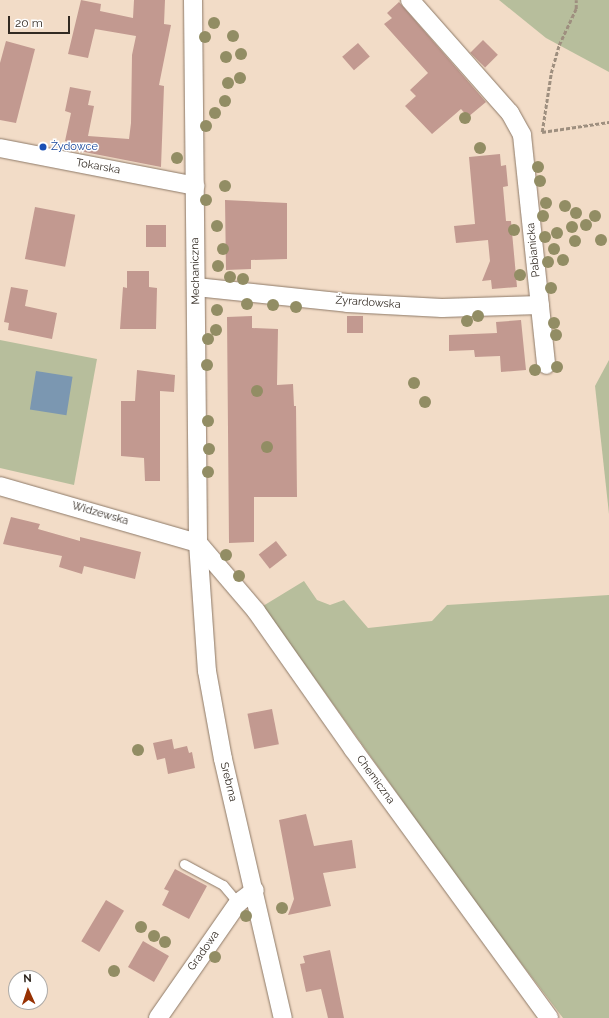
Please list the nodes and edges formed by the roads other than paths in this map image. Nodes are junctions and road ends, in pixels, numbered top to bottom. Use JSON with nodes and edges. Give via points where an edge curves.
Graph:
{"nodes":[{"id":1,"x":193,"y":0,"type":"edge"},
{"id":2,"x":410,"y":0,"type":"edge"},
{"id":3,"x":0,"y":148,"type":"edge"},
{"id":4,"x":195,"y":186,"type":"junction"},
{"id":5,"x":196,"y":287,"type":"junction"},
{"id":6,"x":540,"y":305,"type":"junction"},
{"id":7,"x":546,"y":365,"type":"dead end"},
{"id":8,"x":0,"y":486,"type":"edge"},
{"id":9,"x":198,"y":543,"type":"junction"},
{"id":10,"x":184,"y":864,"type":"dead end"},
{"id":11,"x":255,"y":890,"type":"junction"},
{"id":12,"x":238,"y":903,"type":"junction"},
{"id":13,"x":158,"y":1018,"type":"edge"},
{"id":14,"x":283,"y":1018,"type":"edge"},
{"id":15,"x":549,"y":1018,"type":"edge"}],
"edges":[{"from":1,"to":4,"type":"street","name":"Mechaniczna"},
{"from":2,"to":6,"type":"street","name":"Pabianicka","via":[[510,113],[522,135]]},
{"from":3,"to":4,"type":"street","name":"Tokarska"},
{"from":4,"to":5,"type":"street","name":"Mechaniczna"},
{"from":5,"to":6,"type":"street","name":"Żyrardowska","via":[[348,302],[442,308]]},
{"from":5,"to":9,"type":"street","name":"Mechaniczna"},
{"from":6,"to":7,"type":"street","name":"Pabianicka"},
{"from":8,"to":9,"type":"street","name":"Widzewska"},
{"from":9,"to":11,"type":"street","name":"Srebrna","via":[[212,712]]},
{"from":9,"to":15,"type":"street","name":"Chemiczna","via":[[256,611]]},
{"from":10,"to":12,"type":"lane","via":[[223,885]]},
{"from":11,"to":12,"type":"street","name":"Gradowa"},
{"from":11,"to":14,"type":"street","name":"Srebrna"},
{"from":12,"to":13,"type":"street","name":"Gradowa"}]}
